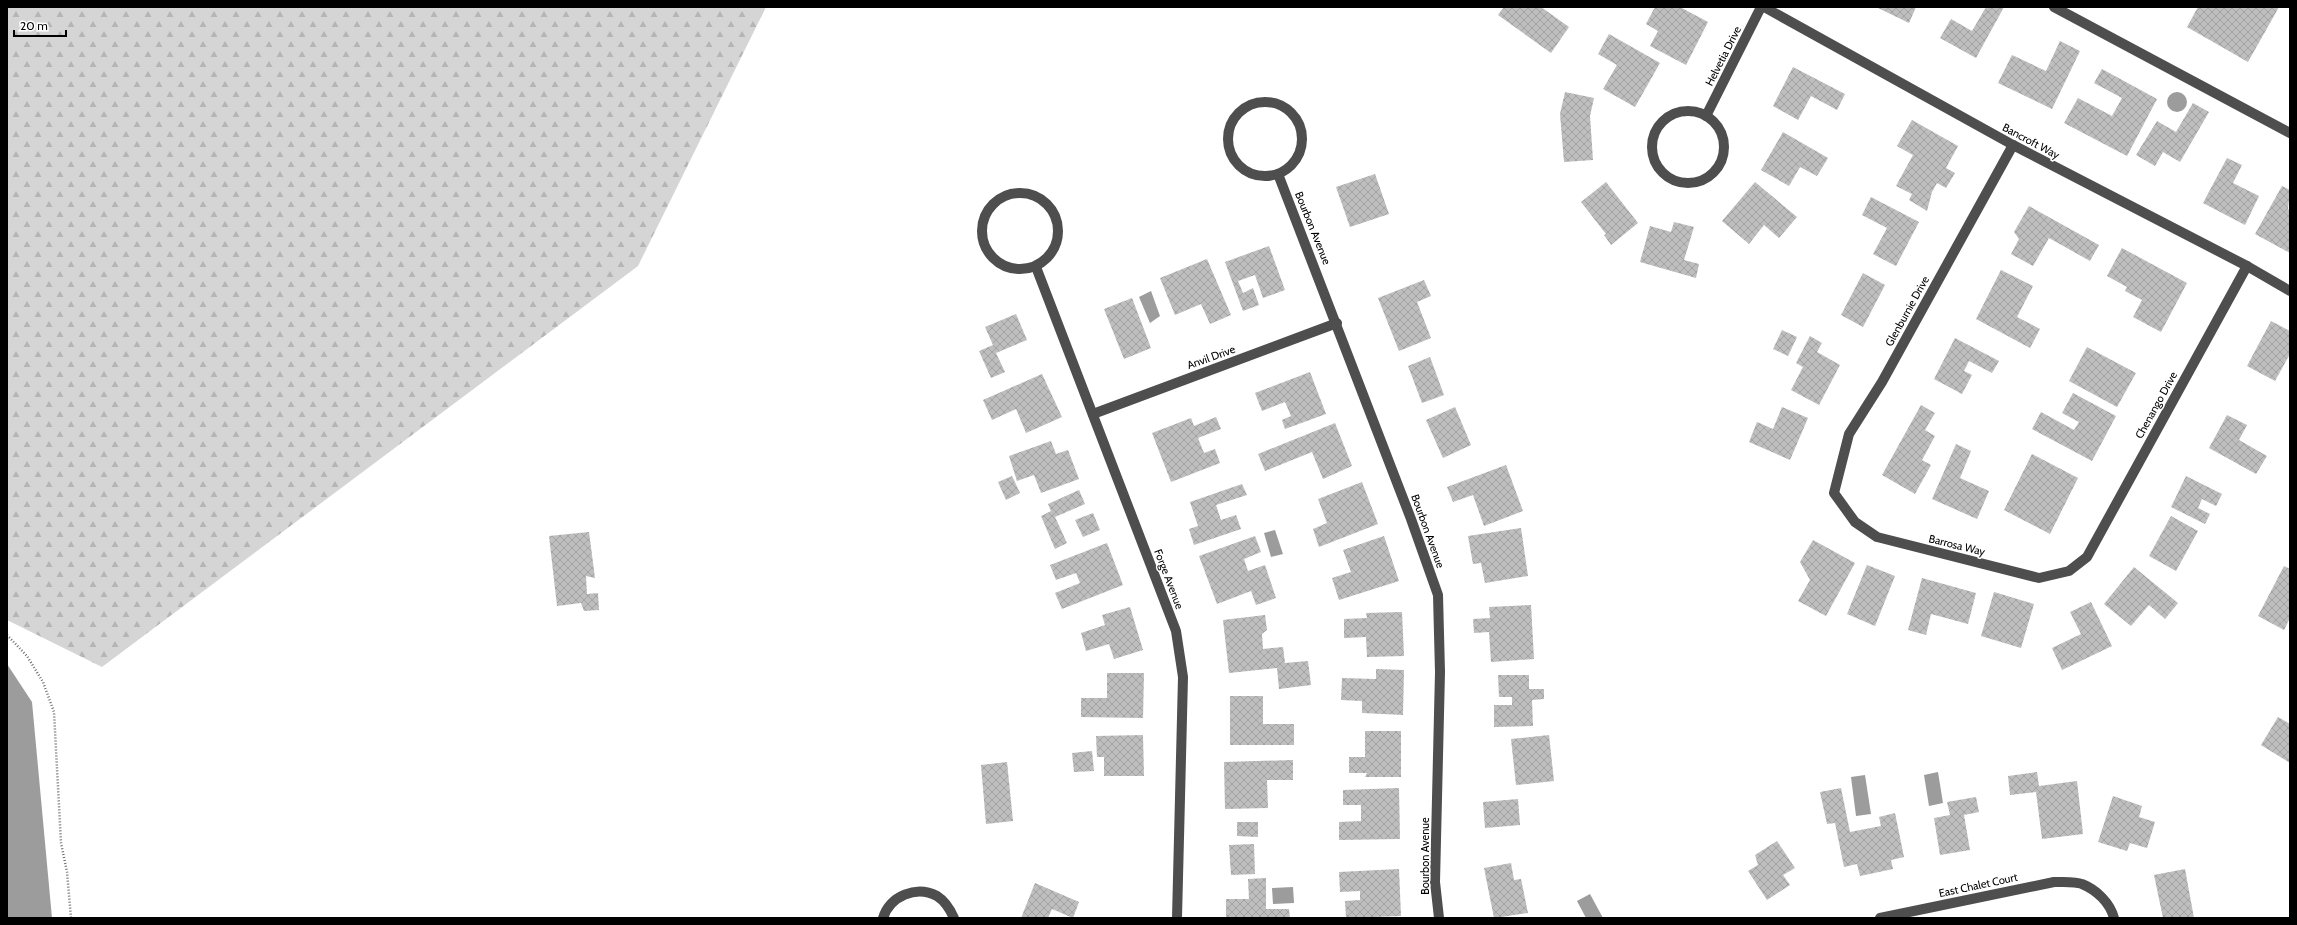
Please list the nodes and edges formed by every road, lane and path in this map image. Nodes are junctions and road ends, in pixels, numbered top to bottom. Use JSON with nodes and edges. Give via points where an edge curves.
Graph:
{"nodes":[{"id":1,"x":1761,"y":7,"type":"edge"},
{"id":2,"x":1764,"y":7,"type":"edge"},
{"id":3,"x":2054,"y":7,"type":"edge"},
{"id":4,"x":1706,"y":116,"type":"junction"},
{"id":5,"x":2290,"y":133,"type":"edge"},
{"id":6,"x":2013,"y":145,"type":"junction"},
{"id":7,"x":1278,"y":174,"type":"junction"},
{"id":8,"x":2247,"y":266,"type":"junction"},
{"id":9,"x":1036,"y":267,"type":"junction"},
{"id":10,"x":2290,"y":291,"type":"edge"},
{"id":11,"x":1337,"y":323,"type":"junction"},
{"id":12,"x":1093,"y":414,"type":"junction"},
{"id":13,"x":1834,"y":494,"type":"joint"},
{"id":14,"x":2087,"y":557,"type":"joint"},
{"id":15,"x":7,"y":635,"type":"edge"},
{"id":16,"x":71,"y":918,"type":"edge"},
{"id":17,"x":883,"y":918,"type":"edge"},
{"id":18,"x":954,"y":918,"type":"edge"},
{"id":19,"x":1177,"y":918,"type":"edge"},
{"id":20,"x":1439,"y":918,"type":"edge"},
{"id":21,"x":1880,"y":918,"type":"edge"},
{"id":22,"x":2114,"y":918,"type":"edge"}],
"edges":[{"from":1,"to":4,"type":"street","name":"Helvetia Drive"},
{"from":2,"to":6,"type":"street","name":"Bancroft Way"},
{"from":3,"to":5,"type":"street"},
{"from":4,"to":4,"type":"street","via":[[1692,111],[1678,112],[1666,118],[1657,128],[1652,142],[1653,156],[1659,169],[1670,178],[1683,183],[1697,182],[1709,176],[1719,165],[1723,152],[1723,138],[1716,125]]},
{"from":6,"to":8,"type":"street","name":"Bancroft Way"},
{"from":6,"to":13,"type":"street","name":"Glenburnie Drive","via":[[1882,382],[1849,434]]},
{"from":7,"to":7,"type":"street","via":[[1291,166],[1299,154],[1303,140],[1300,126],[1293,113],[1281,104],[1266,101],[1252,103],[1231,123],[1227,137],[1230,152],[1238,164],[1250,173],[1264,176]]},
{"from":7,"to":11,"type":"street","name":"Bourbon Avenue"},
{"from":8,"to":10,"type":"street","name":"Bancroft Way"},
{"from":8,"to":14,"type":"street","name":"Chenango Drive"},
{"from":9,"to":9,"type":"street","via":[[1048,258],[1056,246],[1059,230],[1056,216],[1048,203],[1035,195],[1020,192],[1005,195],[993,204],[984,216],[981,231],[984,246],[993,259],[1006,267],[1021,270]]},
{"from":9,"to":12,"type":"street","name":"Forge Avenue"},
{"from":11,"to":12,"type":"street","name":"Anvil Drive"},
{"from":11,"to":20,"type":"street","name":"Bourbon Avenue","via":[[1438,595],[1440,672],[1435,882]]},
{"from":12,"to":19,"type":"street","name":"Forge Avenue","via":[[1176,632],[1183,677]]},
{"from":13,"to":14,"type":"street","name":"Barrosa Way","via":[[1855,522],[1876,537],[2040,578],[2069,570]]},
{"from":15,"to":16,"type":"path","via":[[28,656],[43,682],[54,712],[61,843],[67,872]]},
{"from":17,"to":18,"type":"street","via":[[894,900],[907,893],[922,892],[936,896],[948,905]]},
{"from":21,"to":22,"type":"street","name":"East Chalet Court","via":[[2054,882],[2082,884],[2097,893],[2111,908]]}]}
